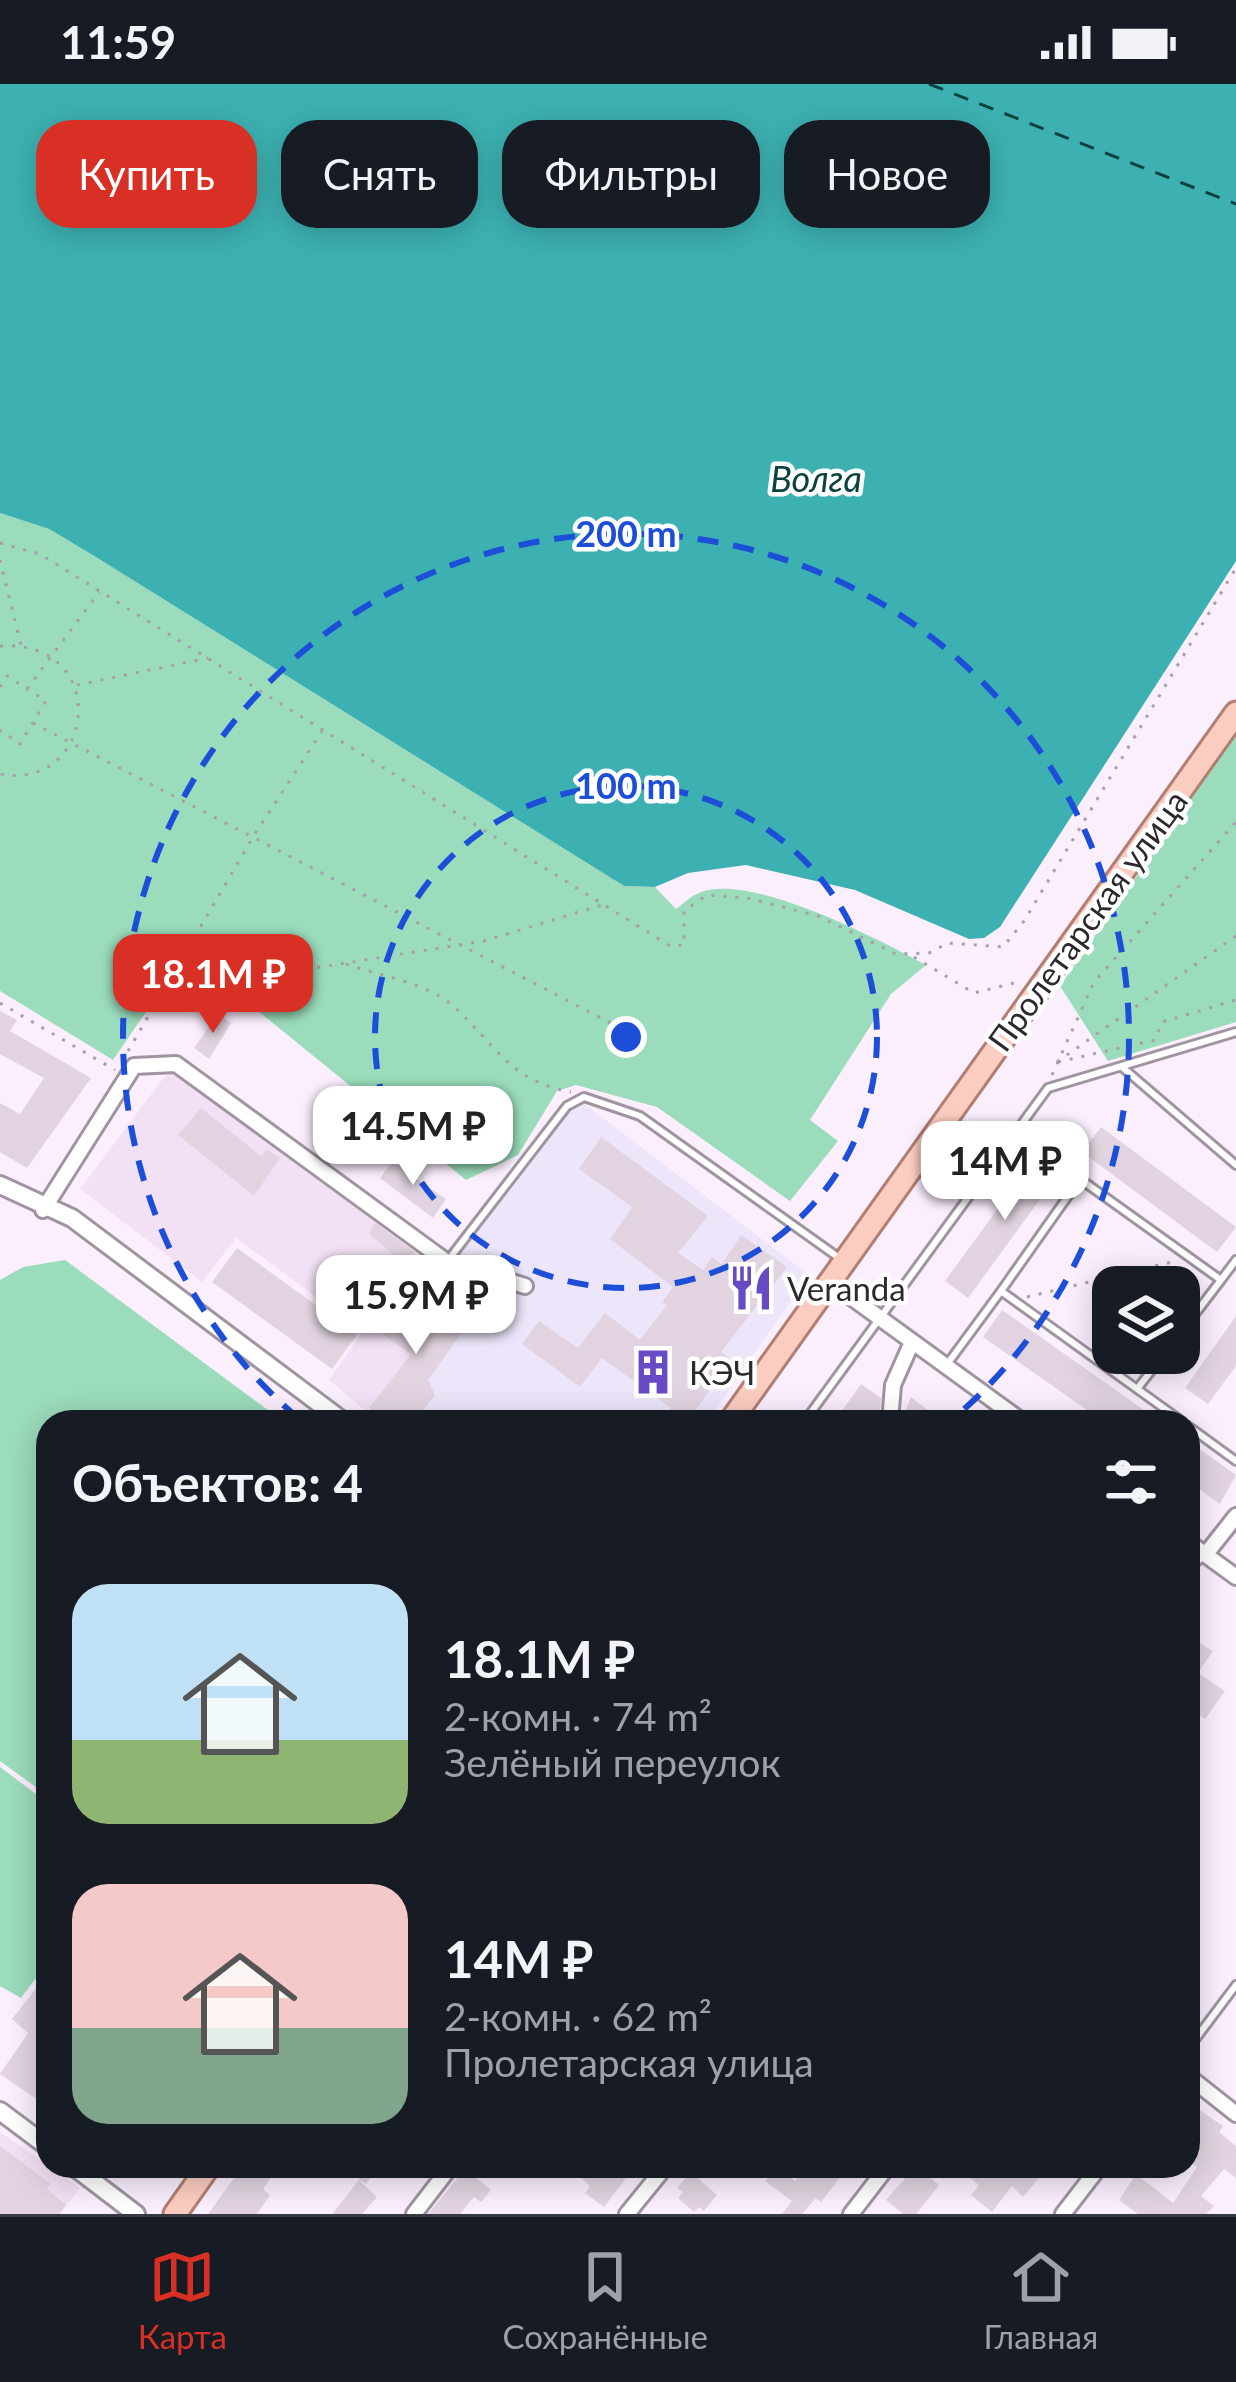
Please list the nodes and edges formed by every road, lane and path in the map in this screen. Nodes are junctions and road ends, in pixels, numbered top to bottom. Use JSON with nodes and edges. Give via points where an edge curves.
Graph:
{"nodes":[{"id":1,"x":0,"y":543,"type":"edge"},
{"id":2,"x":0,"y":560,"type":"edge"},
{"id":3,"x":1236,"y":568,"type":"edge"},
{"id":4,"x":100,"y":590,"type":"junction"},
{"id":5,"x":21,"y":645,"type":"junction"},
{"id":6,"x":0,"y":646,"type":"edge"},
{"id":7,"x":54,"y":658,"type":"junction"},
{"id":8,"x":208,"y":658,"type":"junction"},
{"id":9,"x":75,"y":686,"type":"junction"},
{"id":10,"x":0,"y":687,"type":"edge"},
{"id":11,"x":27,"y":689,"type":"junction"},
{"id":12,"x":1236,"y":713,"type":"edge"},
{"id":13,"x":33,"y":723,"type":"junction"},
{"id":14,"x":0,"y":730,"type":"edge"},
{"id":15,"x":323,"y":730,"type":"junction"},
{"id":16,"x":71,"y":743,"type":"junction"},
{"id":17,"x":0,"y":774,"type":"edge"},
{"id":18,"x":1236,"y":822,"type":"edge"},
{"id":19,"x":253,"y":837,"type":"junction"},
{"id":20,"x":604,"y":904,"type":"junction"},
{"id":21,"x":1236,"y":936,"type":"edge"},
{"id":22,"x":459,"y":944,"type":"junction"},
{"id":23,"x":913,"y":956,"type":"junction"},
{"id":24,"x":342,"y":962,"type":"junction"},
{"id":25,"x":1036,"y":980,"type":"junction"},
{"id":26,"x":163,"y":992,"type":"junction"},
{"id":27,"x":1236,"y":1000,"type":"edge"},
{"id":28,"x":0,"y":1003,"type":"edge"},
{"id":29,"x":626,"y":1031,"type":"dead end"},
{"id":30,"x":1236,"y":1032,"type":"edge"},
{"id":31,"x":1056,"y":1063,"type":"junction"},
{"id":32,"x":130,"y":1065,"type":"junction"},
{"id":33,"x":1122,"y":1067,"type":"junction"},
{"id":34,"x":580,"y":1098,"type":"junction"},
{"id":35,"x":1236,"y":1165,"type":"edge"},
{"id":36,"x":1,"y":1188,"type":"edge"},
{"id":37,"x":43,"y":1210,"type":"junction"},
{"id":38,"x":1190,"y":1258,"type":"junction"},
{"id":39,"x":1236,"y":1260,"type":"edge"},
{"id":40,"x":843,"y":1261,"type":"junction"},
{"id":41,"x":447,"y":1262,"type":"junction"},
{"id":42,"x":1221,"y":1280,"type":"junction"},
{"id":43,"x":829,"y":1281,"type":"junction"},
{"id":44,"x":525,"y":1286,"type":"dead end"},
{"id":45,"x":1001,"y":1291,"type":"junction"},
{"id":46,"x":1014,"y":1300,"type":"junction"},
{"id":47,"x":1200,"y":1308,"type":"edge"},
{"id":48,"x":879,"y":1317,"type":"junction"},
{"id":49,"x":912,"y":1342,"type":"junction"},
{"id":50,"x":946,"y":1366,"type":"junction"},
{"id":51,"x":1149,"y":1374,"type":"edge"},
{"id":52,"x":1137,"y":1389,"type":"junction"},
{"id":53,"x":328,"y":1410,"type":"edge"},
{"id":54,"x":738,"y":1410,"type":"edge"},
{"id":55,"x":813,"y":1410,"type":"edge"},
{"id":56,"x":891,"y":1410,"type":"edge"},
{"id":57,"x":1006,"y":1410,"type":"edge"},
{"id":58,"x":1166,"y":1410,"type":"edge"},
{"id":59,"x":1200,"y":1435,"type":"edge"},
{"id":60,"x":1236,"y":1462,"type":"edge"},
{"id":61,"x":1236,"y":1516,"type":"edge"},
{"id":62,"x":1200,"y":1550,"type":"edge"},
{"id":63,"x":1206,"y":1554,"type":"junction"},
{"id":64,"x":1200,"y":1559,"type":"edge"},
{"id":65,"x":1236,"y":1577,"type":"edge"},
{"id":66,"x":1236,"y":1985,"type":"edge"},
{"id":67,"x":1200,"y":2034,"type":"edge"},
{"id":68,"x":1200,"y":2086,"type":"edge"},
{"id":69,"x":0,"y":2110,"type":"edge"},
{"id":70,"x":1236,"y":2114,"type":"edge"},
{"id":71,"x":36,"y":2138,"type":"edge"},
{"id":72,"x":89,"y":2178,"type":"edge"},
{"id":73,"x":200,"y":2178,"type":"edge"},
{"id":74,"x":442,"y":2178,"type":"edge"},
{"id":75,"x":656,"y":2178,"type":"edge"},
{"id":76,"x":879,"y":2178,"type":"edge"},
{"id":77,"x":1091,"y":2178,"type":"edge"},
{"id":78,"x":136,"y":2214,"type":"edge"},
{"id":79,"x":175,"y":2214,"type":"edge"},
{"id":80,"x":414,"y":2214,"type":"edge"},
{"id":81,"x":627,"y":2214,"type":"edge"},
{"id":82,"x":851,"y":2214,"type":"edge"},
{"id":83,"x":1064,"y":2214,"type":"edge"}],
"edges":[{"from":1,"to":4,"type":"path","via":[[40,554]]},
{"from":2,"to":5,"type":"path"},
{"from":3,"to":23,"type":"path","via":[[1024,921],[1003,946],[948,943]]},
{"from":4,"to":7,"type":"path"},
{"from":4,"to":8,"type":"path"},
{"from":5,"to":6,"type":"path"},
{"from":5,"to":7,"type":"path"},
{"from":7,"to":9,"type":"path"},
{"from":7,"to":11,"type":"path"},
{"from":8,"to":9,"type":"path"},
{"from":8,"to":15,"type":"path"},
{"from":9,"to":16,"type":"path","via":[[80,715]]},
{"from":10,"to":11,"type":"path","via":[[7,676]]},
{"from":11,"to":13,"type":"path","via":[[46,701]]},
{"from":12,"to":25,"type":"main road","name":"Пролетарская улица"},
{"from":13,"to":14,"type":"path","via":[[20,744]]},
{"from":13,"to":16,"type":"path"},
{"from":15,"to":19,"type":"path"},
{"from":15,"to":20,"type":"path"},
{"from":16,"to":17,"type":"path","via":[[46,768]]},
{"from":16,"to":19,"type":"path"},
{"from":18,"to":31,"type":"path","via":[[1094,982]]},
{"from":19,"to":22,"type":"path"},
{"from":19,"to":26,"type":"path"},
{"from":20,"to":22,"type":"path"},
{"from":20,"to":23,"type":"path","via":[[670,946],[684,945],[684,911],[707,895],[818,916]]},
{"from":21,"to":31,"type":"path"},
{"from":22,"to":24,"type":"path"},
{"from":22,"to":29,"type":"path"},
{"from":23,"to":25,"type":"path","via":[[974,993]]},
{"from":24,"to":26,"type":"path"},
{"from":24,"to":34,"type":"path","via":[[438,997],[503,1063]]},
{"from":25,"to":40,"type":"main road","name":"Пролетарская улица"},
{"from":26,"to":32,"type":"path"},
{"from":27,"to":31,"type":"path","via":[[1162,1022],[1155,1040]]},
{"from":28,"to":32,"type":"path"},
{"from":30,"to":33,"type":"lane"},
{"from":32,"to":37,"type":"street"},
{"from":32,"to":41,"type":"street","via":[[176,1064],[193,1073]]},
{"from":33,"to":35,"type":"lane"},
{"from":33,"to":48,"type":"lane","via":[[1048,1088]]},
{"from":34,"to":40,"type":"lane","via":[[640,1117]]},
{"from":34,"to":41,"type":"lane"},
{"from":36,"to":37,"type":"street"},
{"from":37,"to":53,"type":"street","via":[[72,1218]]},
{"from":38,"to":42,"type":"lane"},
{"from":38,"to":45,"type":"lane","via":[[1079,1179]]},
{"from":38,"to":46,"type":"path"},
{"from":39,"to":42,"type":"lane"},
{"from":40,"to":43,"type":"main road","name":"Пролетарская улица"},
{"from":41,"to":44,"type":"street"},
{"from":42,"to":47,"type":"lane"},
{"from":43,"to":48,"type":"street"},
{"from":43,"to":54,"type":"main road","name":"Пролетарская улица"},
{"from":45,"to":46,"type":"lane"},
{"from":45,"to":50,"type":"lane"},
{"from":46,"to":52,"type":"lane"},
{"from":48,"to":49,"type":"street"},
{"from":48,"to":55,"type":"lane"},
{"from":49,"to":50,"type":"street"},
{"from":49,"to":56,"type":"street"},
{"from":50,"to":57,"type":"street"},
{"from":51,"to":52,"type":"lane"},
{"from":52,"to":58,"type":"lane"},
{"from":59,"to":60,"type":"lane"},
{"from":61,"to":63,"type":"street"},
{"from":62,"to":63,"type":"street"},
{"from":63,"to":64,"type":"lane"},
{"from":63,"to":65,"type":"street"},
{"from":66,"to":67,"type":"lane"},
{"from":68,"to":70,"type":"street"},
{"from":69,"to":71,"type":"street"},
{"from":72,"to":78,"type":"street"},
{"from":73,"to":79,"type":"main road"},
{"from":74,"to":80,"type":"street"},
{"from":75,"to":81,"type":"street"},
{"from":76,"to":82,"type":"street"},
{"from":77,"to":83,"type":"street"}]}
